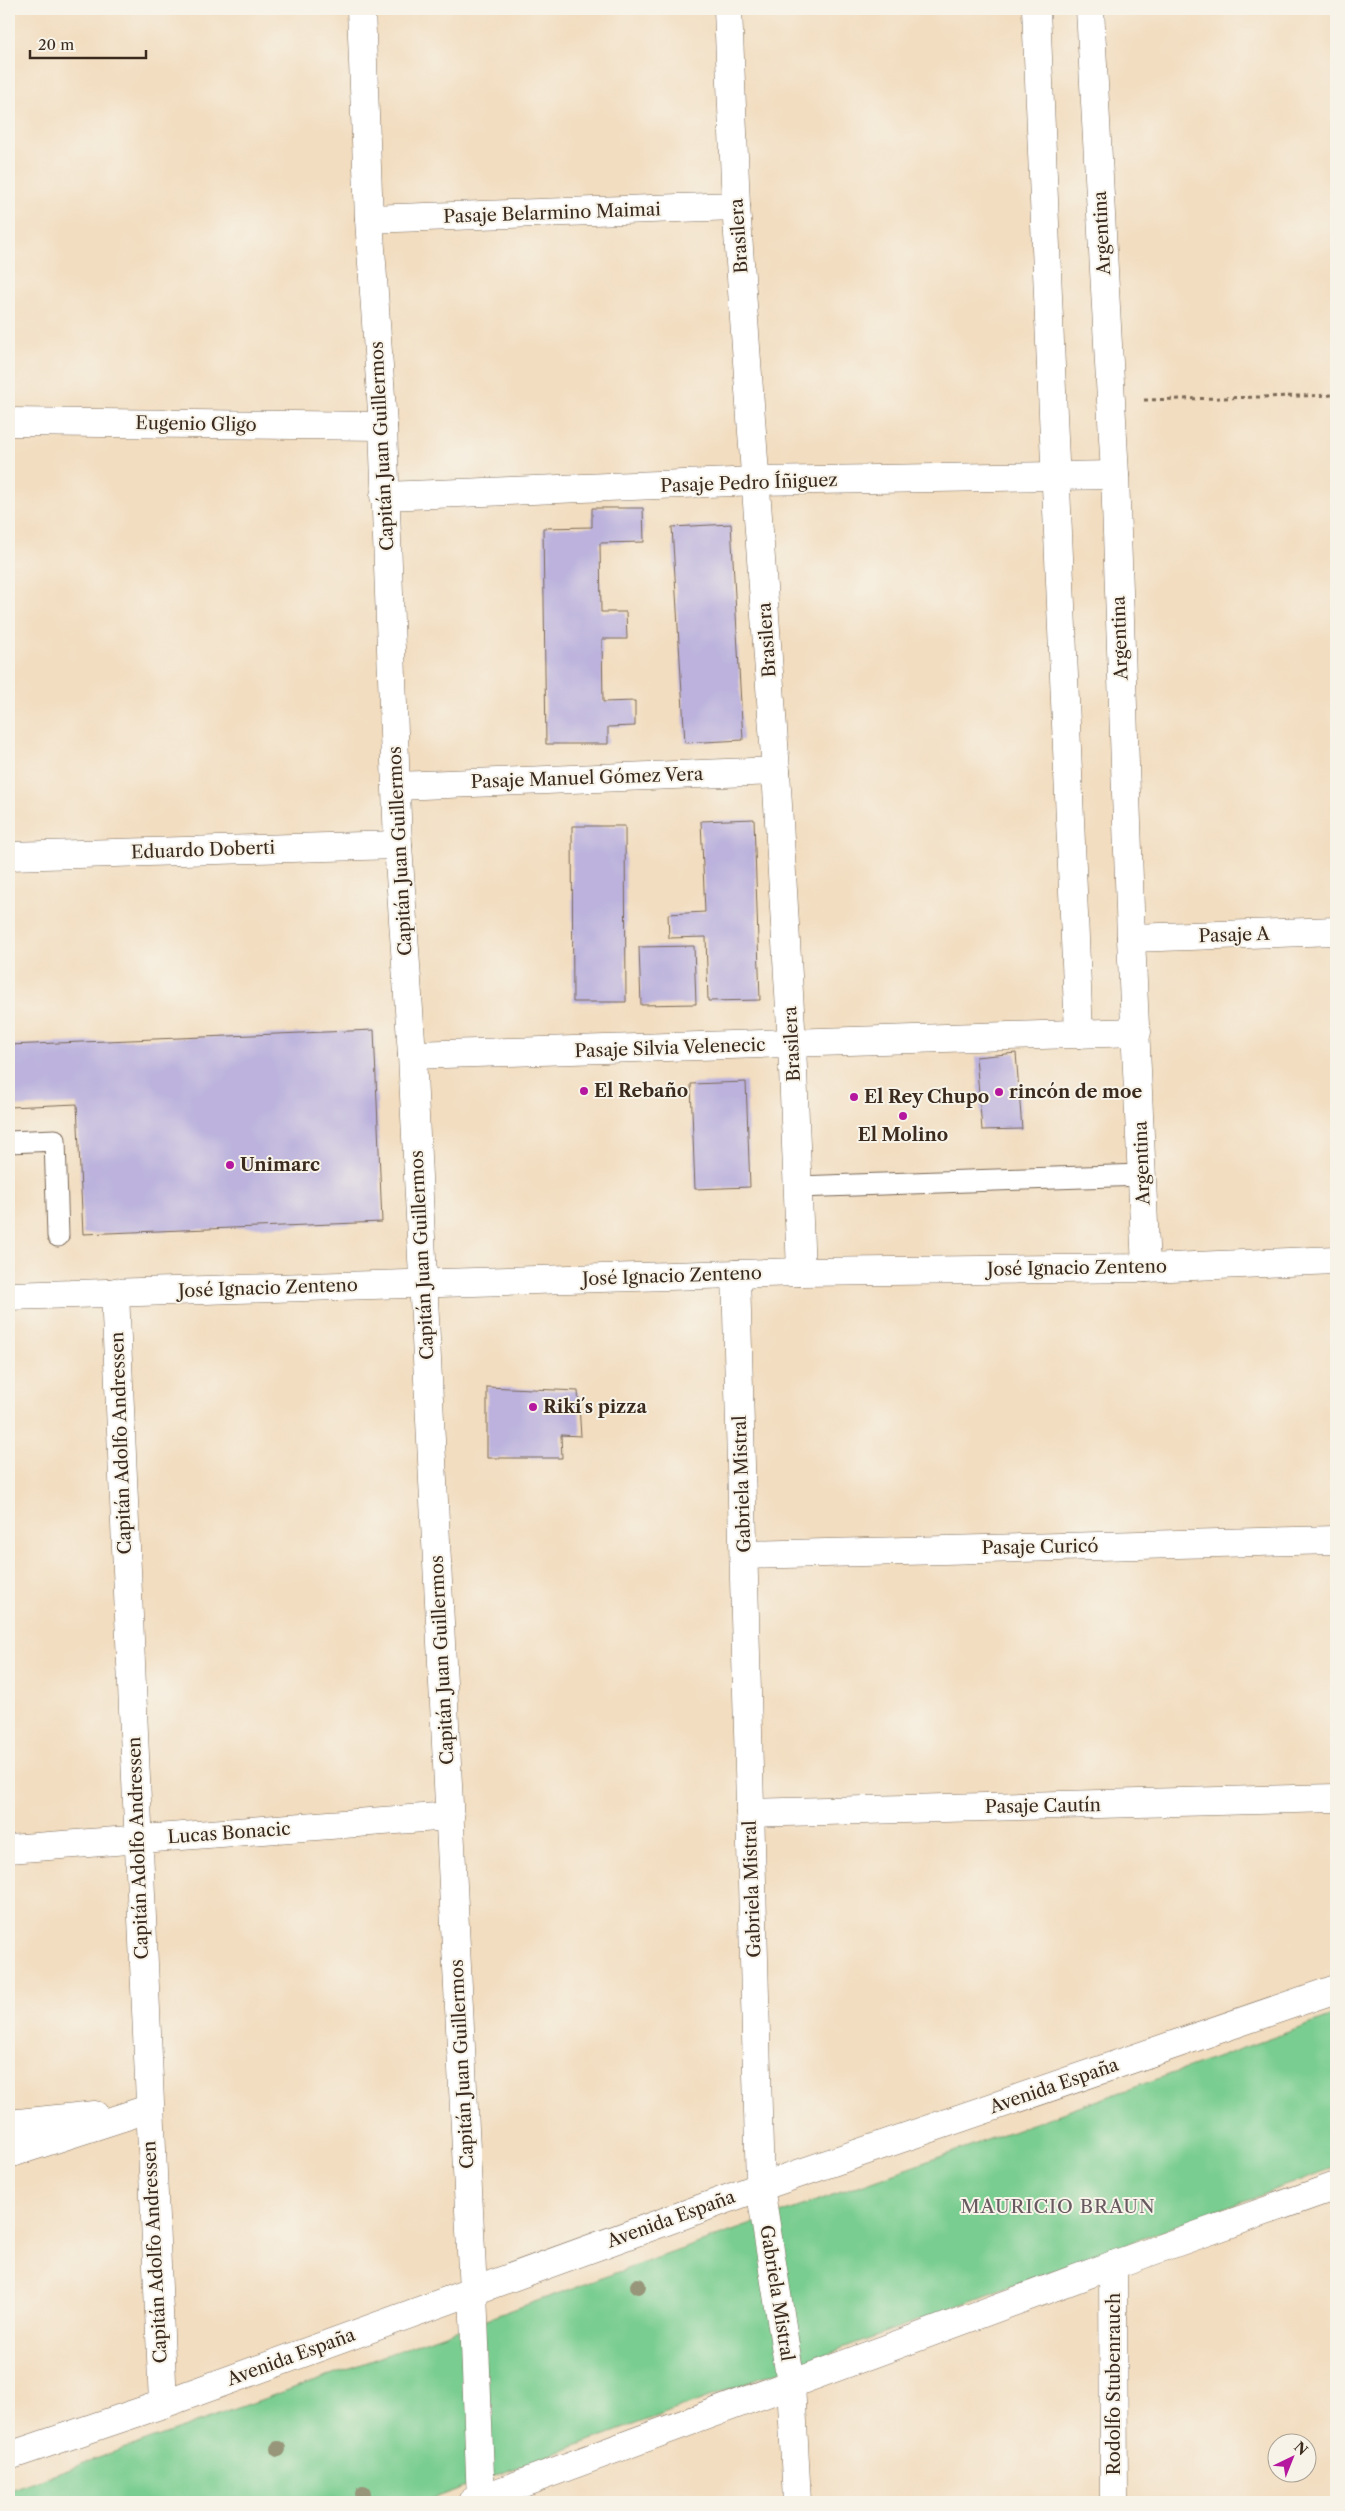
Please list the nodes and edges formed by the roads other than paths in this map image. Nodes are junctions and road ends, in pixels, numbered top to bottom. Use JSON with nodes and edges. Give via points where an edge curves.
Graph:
{"nodes":[{"id":1,"x":361,"y":9,"type":"edge"},
{"id":2,"x":728,"y":9,"type":"edge"},
{"id":3,"x":1036,"y":9,"type":"edge"},
{"id":4,"x":1090,"y":9,"type":"edge"},
{"id":5,"x":736,"y":206,"type":"junction"},
{"id":6,"x":369,"y":219,"type":"junction"},
{"id":7,"x":9,"y":422,"type":"edge"},
{"id":8,"x":383,"y":426,"type":"junction"},
{"id":9,"x":1115,"y":474,"type":"junction"},
{"id":10,"x":1055,"y":476,"type":"junction"},
{"id":11,"x":757,"y":481,"type":"junction"},
{"id":12,"x":384,"y":496,"type":"junction"},
{"id":13,"x":776,"y":771,"type":"junction"},
{"id":14,"x":397,"y":786,"type":"junction"},
{"id":15,"x":398,"y":845,"type":"junction"},
{"id":16,"x":9,"y":856,"type":"edge"},
{"id":17,"x":1336,"y":931,"type":"edge"},
{"id":18,"x":1131,"y":938,"type":"junction"},
{"id":19,"x":1137,"y":1032,"type":"junction"},
{"id":20,"x":1079,"y":1034,"type":"junction"},
{"id":21,"x":792,"y":1044,"type":"junction"},
{"id":22,"x":412,"y":1055,"type":"junction"},
{"id":23,"x":9,"y":1142,"type":"edge"},
{"id":24,"x":1142,"y":1175,"type":"junction"},
{"id":25,"x":798,"y":1187,"type":"junction"},
{"id":26,"x":58,"y":1236,"type":"dead end"},
{"id":27,"x":1336,"y":1260,"type":"edge"},
{"id":28,"x":1146,"y":1268,"type":"junction"},
{"id":29,"x":801,"y":1272,"type":"junction"},
{"id":30,"x":736,"y":1274,"type":"junction"},
{"id":31,"x":424,"y":1284,"type":"junction"},
{"id":32,"x":115,"y":1292,"type":"junction"},
{"id":33,"x":9,"y":1296,"type":"edge"},
{"id":34,"x":1336,"y":1540,"type":"edge"},
{"id":35,"x":744,"y":1555,"type":"junction"},
{"id":36,"x":1336,"y":1798,"type":"edge"},
{"id":37,"x":750,"y":1813,"type":"junction"},
{"id":38,"x":450,"y":1816,"type":"junction"},
{"id":39,"x":138,"y":1840,"type":"junction"},
{"id":40,"x":9,"y":1849,"type":"edge"},
{"id":41,"x":1336,"y":1989,"type":"edge"},
{"id":42,"x":148,"y":2109,"type":"junction"},
{"id":43,"x":9,"y":2124,"type":"edge"},
{"id":44,"x":9,"y":2154,"type":"edge"},
{"id":45,"x":1336,"y":2186,"type":"edge"},
{"id":46,"x":760,"y":2188,"type":"junction"},
{"id":47,"x":1113,"y":2265,"type":"junction"},
{"id":48,"x":474,"y":2291,"type":"junction"},
{"id":49,"x":791,"y":2383,"type":"junction"},
{"id":50,"x":163,"y":2404,"type":"junction"},
{"id":51,"x":9,"y":2456,"type":"edge"},
{"id":52,"x":478,"y":2501,"type":"edge"},
{"id":53,"x":797,"y":2502,"type":"edge"},
{"id":54,"x":1114,"y":2502,"type":"edge"}],
"edges":[{"from":1,"to":6,"type":"street","name":"Capitán Juan Guillermos"},
{"from":2,"to":5,"type":"street","name":"Brasilera"},
{"from":3,"to":10,"type":"street"},
{"from":4,"to":9,"type":"street","name":"Argentina"},
{"from":5,"to":6,"type":"street","name":"Pasaje Belarmino Maimai"},
{"from":5,"to":11,"type":"street","name":"Brasilera"},
{"from":6,"to":8,"type":"street","name":"Capitán Juan Guillermos"},
{"from":7,"to":8,"type":"street","name":"Eugenio Gligo"},
{"from":8,"to":12,"type":"street","name":"Capitán Juan Guillermos"},
{"from":9,"to":10,"type":"street","name":"Pasaje Pedro Íñiguez"},
{"from":9,"to":18,"type":"street","name":"Argentina"},
{"from":10,"to":11,"type":"street","name":"Pasaje Pedro Íñiguez"},
{"from":10,"to":20,"type":"street"},
{"from":11,"to":12,"type":"street","name":"Pasaje Pedro Íñiguez"},
{"from":11,"to":13,"type":"street","name":"Brasilera"},
{"from":12,"to":14,"type":"street","name":"Capitán Juan Guillermos"},
{"from":13,"to":14,"type":"street","name":"Pasaje Manuel Gómez Vera"},
{"from":13,"to":21,"type":"street","name":"Brasilera"},
{"from":14,"to":15,"type":"street","name":"Capitán Juan Guillermos"},
{"from":15,"to":16,"type":"street","name":"Eduardo Doberti"},
{"from":15,"to":22,"type":"street","name":"Capitán Juan Guillermos"},
{"from":17,"to":18,"type":"street","name":"Pasaje A"},
{"from":18,"to":19,"type":"street","name":"Argentina"},
{"from":19,"to":20,"type":"street","name":"Pasaje Silvia Velenecic"},
{"from":19,"to":24,"type":"street","name":"Argentina"},
{"from":20,"to":21,"type":"street","name":"Pasaje Silvia Velenecic"},
{"from":21,"to":22,"type":"street","name":"Pasaje Silvia Velenecic"},
{"from":21,"to":25,"type":"street","name":"Brasilera"},
{"from":22,"to":31,"type":"street","name":"Capitán Juan Guillermos"},
{"from":23,"to":26,"type":"lane","via":[[55,1140]]},
{"from":24,"to":25,"type":"lane"},
{"from":24,"to":28,"type":"street","name":"Argentina"},
{"from":25,"to":29,"type":"street","name":"Brasilera"},
{"from":27,"to":28,"type":"street","name":"José Ignacio Zenteno"},
{"from":28,"to":29,"type":"street","name":"José Ignacio Zenteno"},
{"from":29,"to":30,"type":"street","name":"José Ignacio Zenteno"},
{"from":30,"to":31,"type":"street","name":"José Ignacio Zenteno"},
{"from":30,"to":35,"type":"street","name":"Gabriela Mistral"},
{"from":31,"to":32,"type":"street","name":"José Ignacio Zenteno"},
{"from":31,"to":38,"type":"street","name":"Capitán Juan Guillermos"},
{"from":32,"to":33,"type":"street","name":"José Ignacio Zenteno"},
{"from":32,"to":39,"type":"street","name":"Capitán Adolfo Andressen"},
{"from":34,"to":35,"type":"street","name":"Pasaje Curicó"},
{"from":35,"to":37,"type":"street","name":"Gabriela Mistral"},
{"from":36,"to":37,"type":"street","name":"Pasaje Cautín"},
{"from":37,"to":46,"type":"street","name":"Gabriela Mistral"},
{"from":38,"to":39,"type":"street","name":"Lucas Bonacic"},
{"from":38,"to":48,"type":"street","name":"Capitán Juan Guillermos"},
{"from":39,"to":40,"type":"street","name":"Lucas Bonacic"},
{"from":39,"to":42,"type":"street","name":"Capitán Adolfo Andressen"},
{"from":41,"to":46,"type":"street","name":"Avenida España"},
{"from":42,"to":43,"type":"street"},
{"from":42,"to":44,"type":"street"},
{"from":42,"to":50,"type":"street","name":"Capitán Adolfo Andressen"},
{"from":45,"to":47,"type":"street"},
{"from":46,"to":48,"type":"street","name":"Avenida España"},
{"from":46,"to":49,"type":"street","name":"Gabriela Mistral"},
{"from":47,"to":49,"type":"street"},
{"from":47,"to":54,"type":"street","name":"Rodolfo Stubenrauch"},
{"from":48,"to":50,"type":"street","name":"Avenida España"},
{"from":48,"to":52,"type":"street","name":"Capitán Juan Guillermos"},
{"from":49,"to":52,"type":"street"},
{"from":49,"to":53,"type":"street","name":"Gabriela Mistral"},
{"from":50,"to":51,"type":"street","name":"Avenida España"}]}
